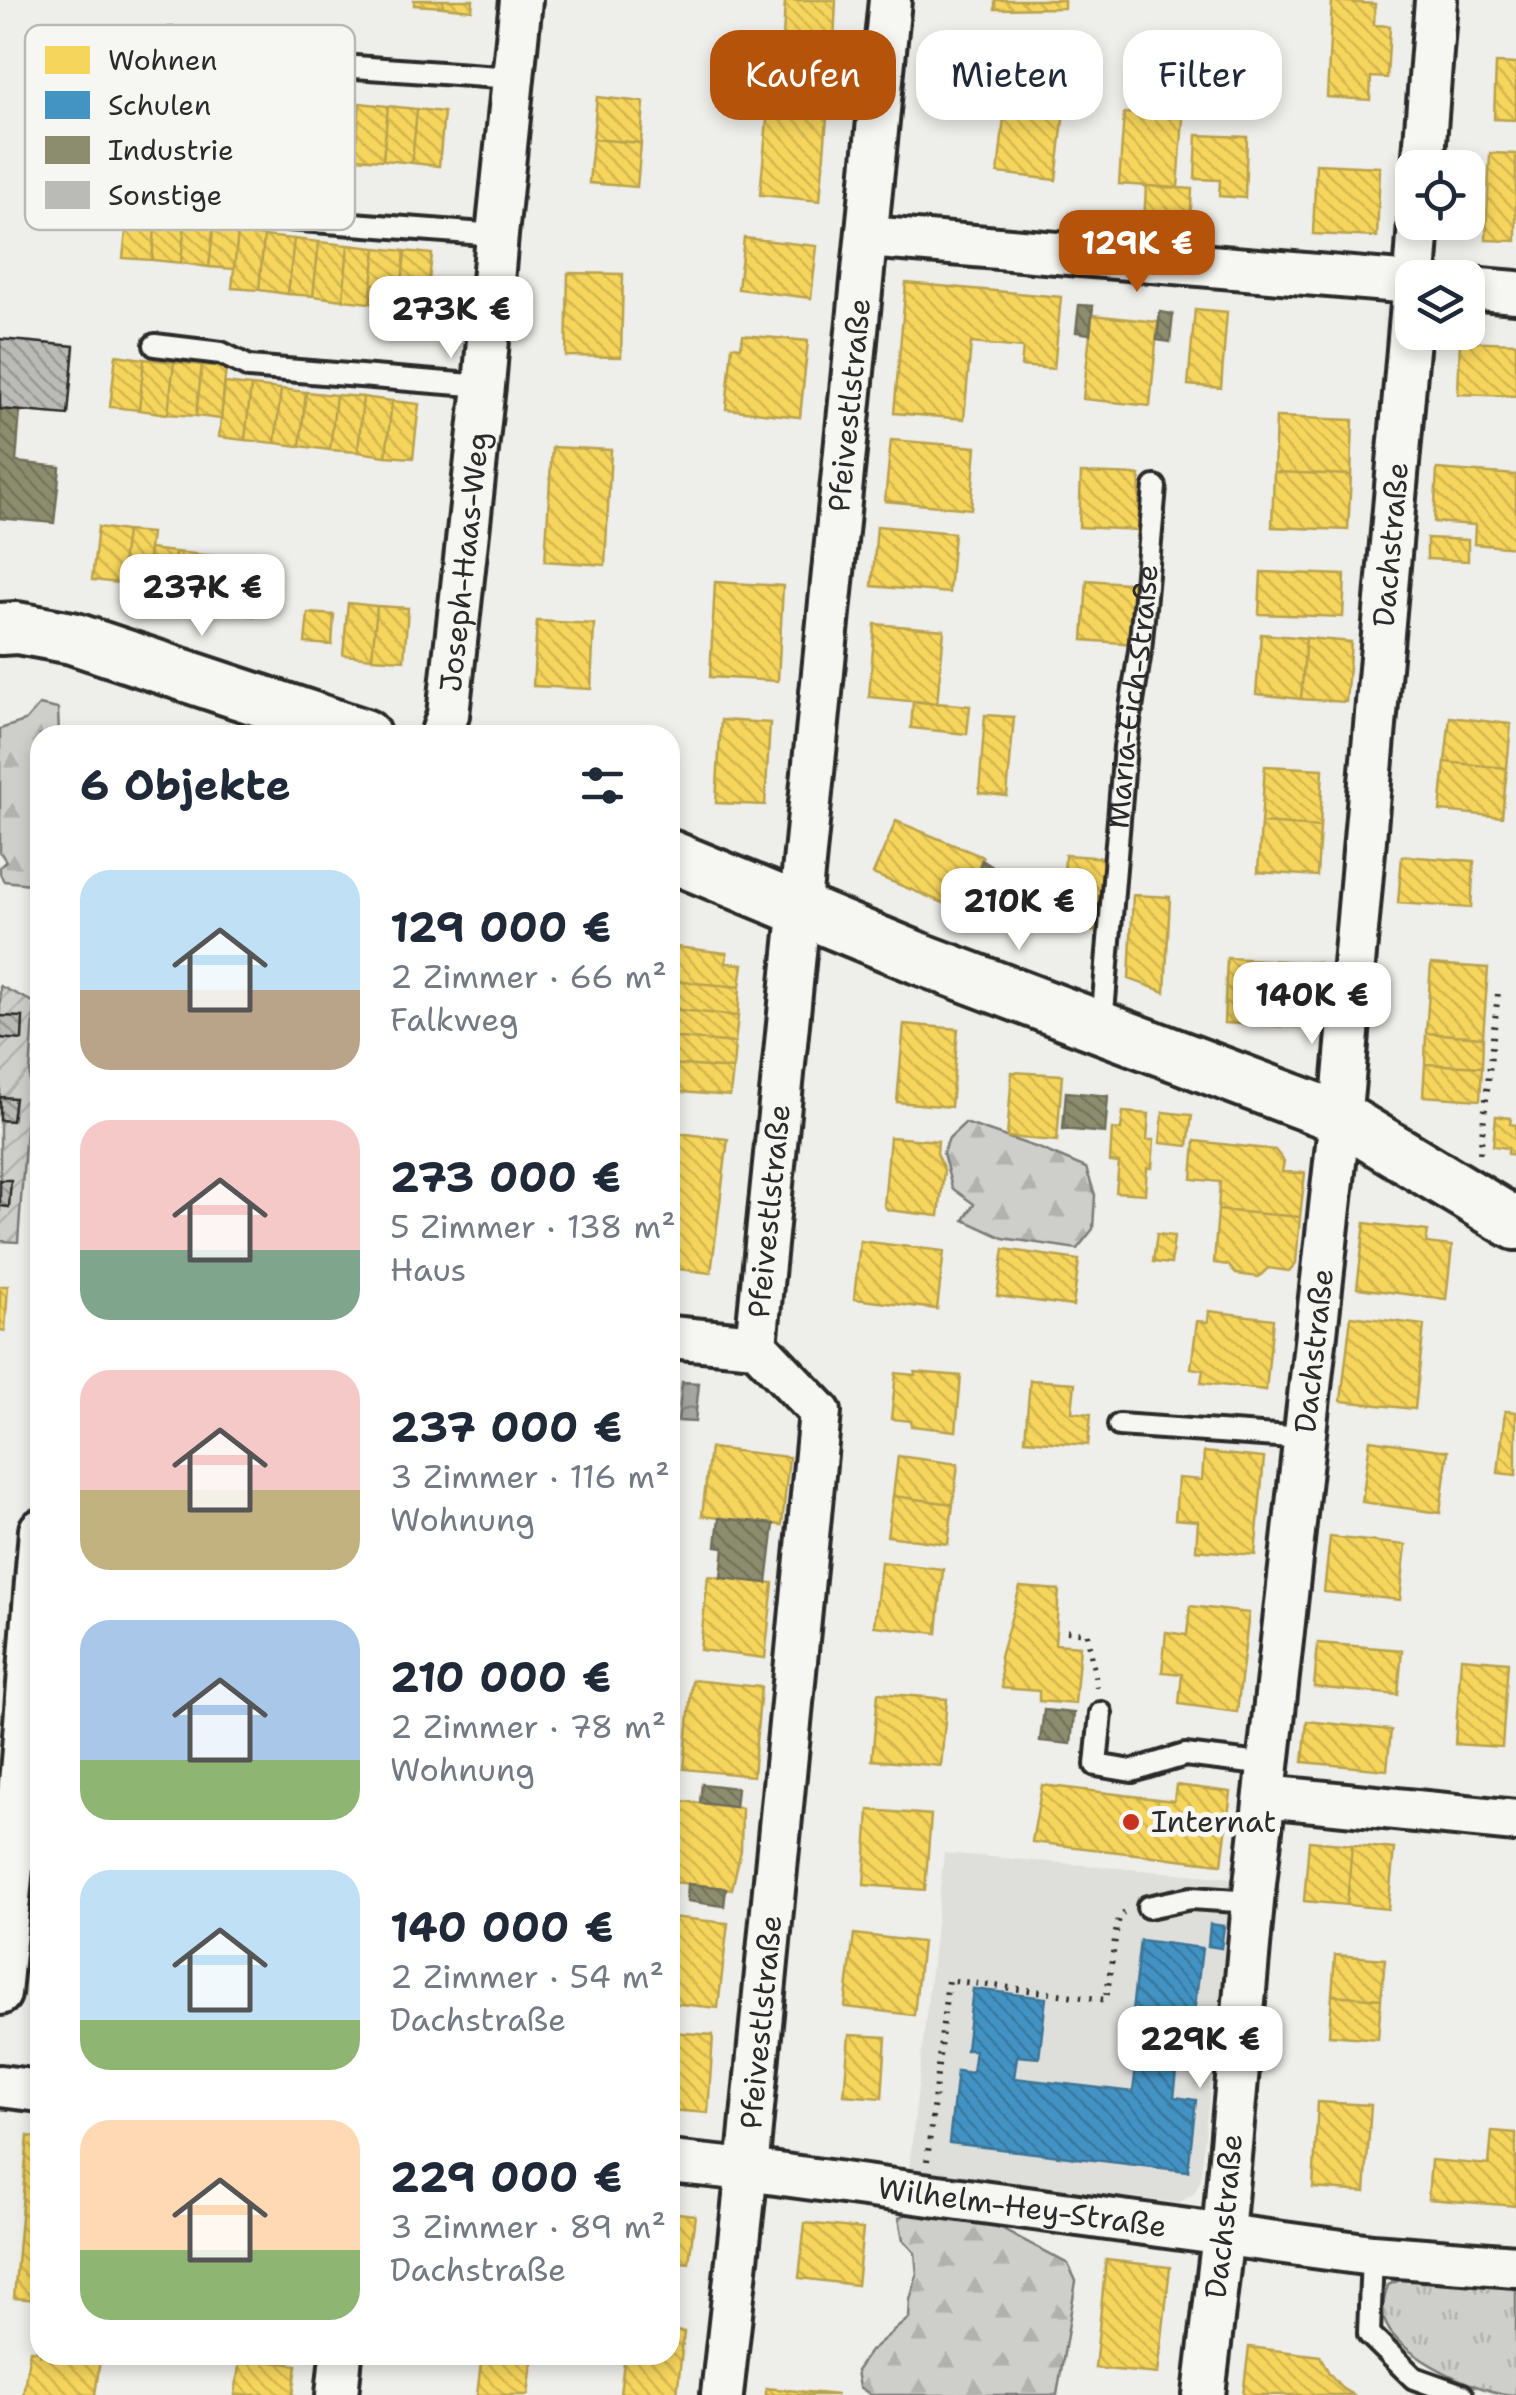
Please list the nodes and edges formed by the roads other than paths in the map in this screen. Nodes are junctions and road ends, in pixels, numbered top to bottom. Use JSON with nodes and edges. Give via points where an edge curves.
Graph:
{"nodes":[{"id":1,"x":521,"y":0,"type":"edge"},
{"id":2,"x":890,"y":0,"type":"edge"},
{"id":3,"x":1436,"y":0,"type":"edge"},
{"id":4,"x":355,"y":67,"type":"edge"},
{"id":5,"x":513,"y":78,"type":"junction"},
{"id":6,"x":1424,"y":150,"type":"edge"},
{"id":7,"x":355,"y":224,"type":"edge"},
{"id":8,"x":496,"y":235,"type":"junction"},
{"id":9,"x":868,"y":237,"type":"junction"},
{"id":10,"x":1395,"y":279,"type":"edge"},
{"id":11,"x":1485,"y":289,"type":"edge"},
{"id":12,"x":1516,"y":292,"type":"edge"},
{"id":13,"x":155,"y":344,"type":"dead end"},
{"id":14,"x":1408,"y":350,"type":"edge"},
{"id":15,"x":484,"y":386,"type":"junction"},
{"id":16,"x":1156,"y":488,"type":"dead end"},
{"id":17,"x":6,"y":637,"type":"edge"},
{"id":18,"x":334,"y":725,"type":"edge"},
{"id":19,"x":444,"y":725,"type":"edge"},
{"id":20,"x":680,"y":860,"type":"edge"},
{"id":21,"x":799,"y":910,"type":"junction"},
{"id":22,"x":1102,"y":1027,"type":"junction"},
{"id":23,"x":1340,"y":1118,"type":"junction"},
{"id":24,"x":1516,"y":1224,"type":"edge"},
{"id":25,"x":680,"y":1338,"type":"edge"},
{"id":26,"x":756,"y":1345,"type":"junction"},
{"id":27,"x":1119,"y":1425,"type":"dead end"},
{"id":28,"x":1305,"y":1438,"type":"junction"},
{"id":29,"x":30,"y":1646,"type":"edge"},
{"id":30,"x":1101,"y":1713,"type":"road end"},
{"id":31,"x":1267,"y":1780,"type":"junction"},
{"id":32,"x":1516,"y":1821,"type":"edge"},
{"id":33,"x":1253,"y":1902,"type":"junction"},
{"id":34,"x":1148,"y":1906,"type":"road end"},
{"id":35,"x":0,"y":1994,"type":"edge"},
{"id":36,"x":0,"y":2086,"type":"edge"},
{"id":37,"x":30,"y":2090,"type":"edge"},
{"id":38,"x":680,"y":2163,"type":"edge"},
{"id":39,"x":747,"y":2170,"type":"junction"},
{"id":40,"x":1222,"y":2234,"type":"junction"},
{"id":41,"x":1372,"y":2254,"type":"junction"},
{"id":42,"x":1516,"y":2266,"type":"edge"},
{"id":43,"x":341,"y":2365,"type":"edge"},
{"id":44,"x":338,"y":2395,"type":"edge"},
{"id":45,"x":722,"y":2395,"type":"edge"},
{"id":46,"x":1204,"y":2395,"type":"edge"},
{"id":47,"x":1462,"y":2395,"type":"edge"}],
"edges":[{"from":1,"to":5,"type":"street","name":"Joseph-Haas-Weg"},
{"from":2,"to":9,"type":"street","name":"Pfeivestlstraße"},
{"from":3,"to":6,"type":"street"},
{"from":4,"to":5,"type":"lane"},
{"from":5,"to":8,"type":"street","name":"Joseph-Haas-Weg"},
{"from":7,"to":8,"type":"lane"},
{"from":8,"to":15,"type":"street","name":"Joseph-Haas-Weg"},
{"from":9,"to":10,"type":"street"},
{"from":9,"to":21,"type":"street","name":"Pfeivestlstraße"},
{"from":11,"to":12,"type":"street"},
{"from":13,"to":15,"type":"lane","name":"Joseph-Haas-Weg","via":[[221,353],[250,368]]},
{"from":14,"to":23,"type":"street","name":"Dachstraße"},
{"from":15,"to":19,"type":"street","name":"Joseph-Haas-Weg"},
{"from":16,"to":22,"type":"lane","name":"Maria-Eich-Straße","via":[[1125,747]]},
{"from":17,"to":18,"type":"street","via":[[72,638]]},
{"from":20,"to":21,"type":"street"},
{"from":21,"to":22,"type":"street"},
{"from":21,"to":26,"type":"street","name":"Pfeivestlstraße"},
{"from":22,"to":23,"type":"street"},
{"from":23,"to":24,"type":"street"},
{"from":23,"to":28,"type":"street","name":"Dachstraße"},
{"from":25,"to":26,"type":"street"},
{"from":26,"to":39,"type":"street","name":"Pfeivestlstraße","via":[[820,1412]]},
{"from":27,"to":28,"type":"lane"},
{"from":28,"to":31,"type":"street","name":"Dachstraße"},
{"from":29,"to":35,"type":"street"},
{"from":30,"to":31,"type":"lane","via":[[1096,1765],[1132,1771],[1185,1755]]},
{"from":31,"to":32,"type":"street"},
{"from":31,"to":33,"type":"street","name":"Dachstraße"},
{"from":33,"to":34,"type":"lane","via":[[1191,1898]]},
{"from":33,"to":40,"type":"street","name":"Dachstraße"},
{"from":36,"to":37,"type":"street"},
{"from":38,"to":39,"type":"street","name":"Wilhelm-Hey-Straße"},
{"from":39,"to":40,"type":"street","name":"Wilhelm-Hey-Straße"},
{"from":39,"to":45,"type":"street","name":"Pfeivestlstraße"},
{"from":40,"to":41,"type":"street","name":"Wilhelm-Hey-Straße"},
{"from":40,"to":46,"type":"street","name":"Dachstraße"},
{"from":41,"to":42,"type":"street","name":"Wilhelm-Hey-Straße"},
{"from":41,"to":47,"type":"lane","via":[[1370,2334],[1414,2378]]},
{"from":43,"to":44,"type":"street"}]}
